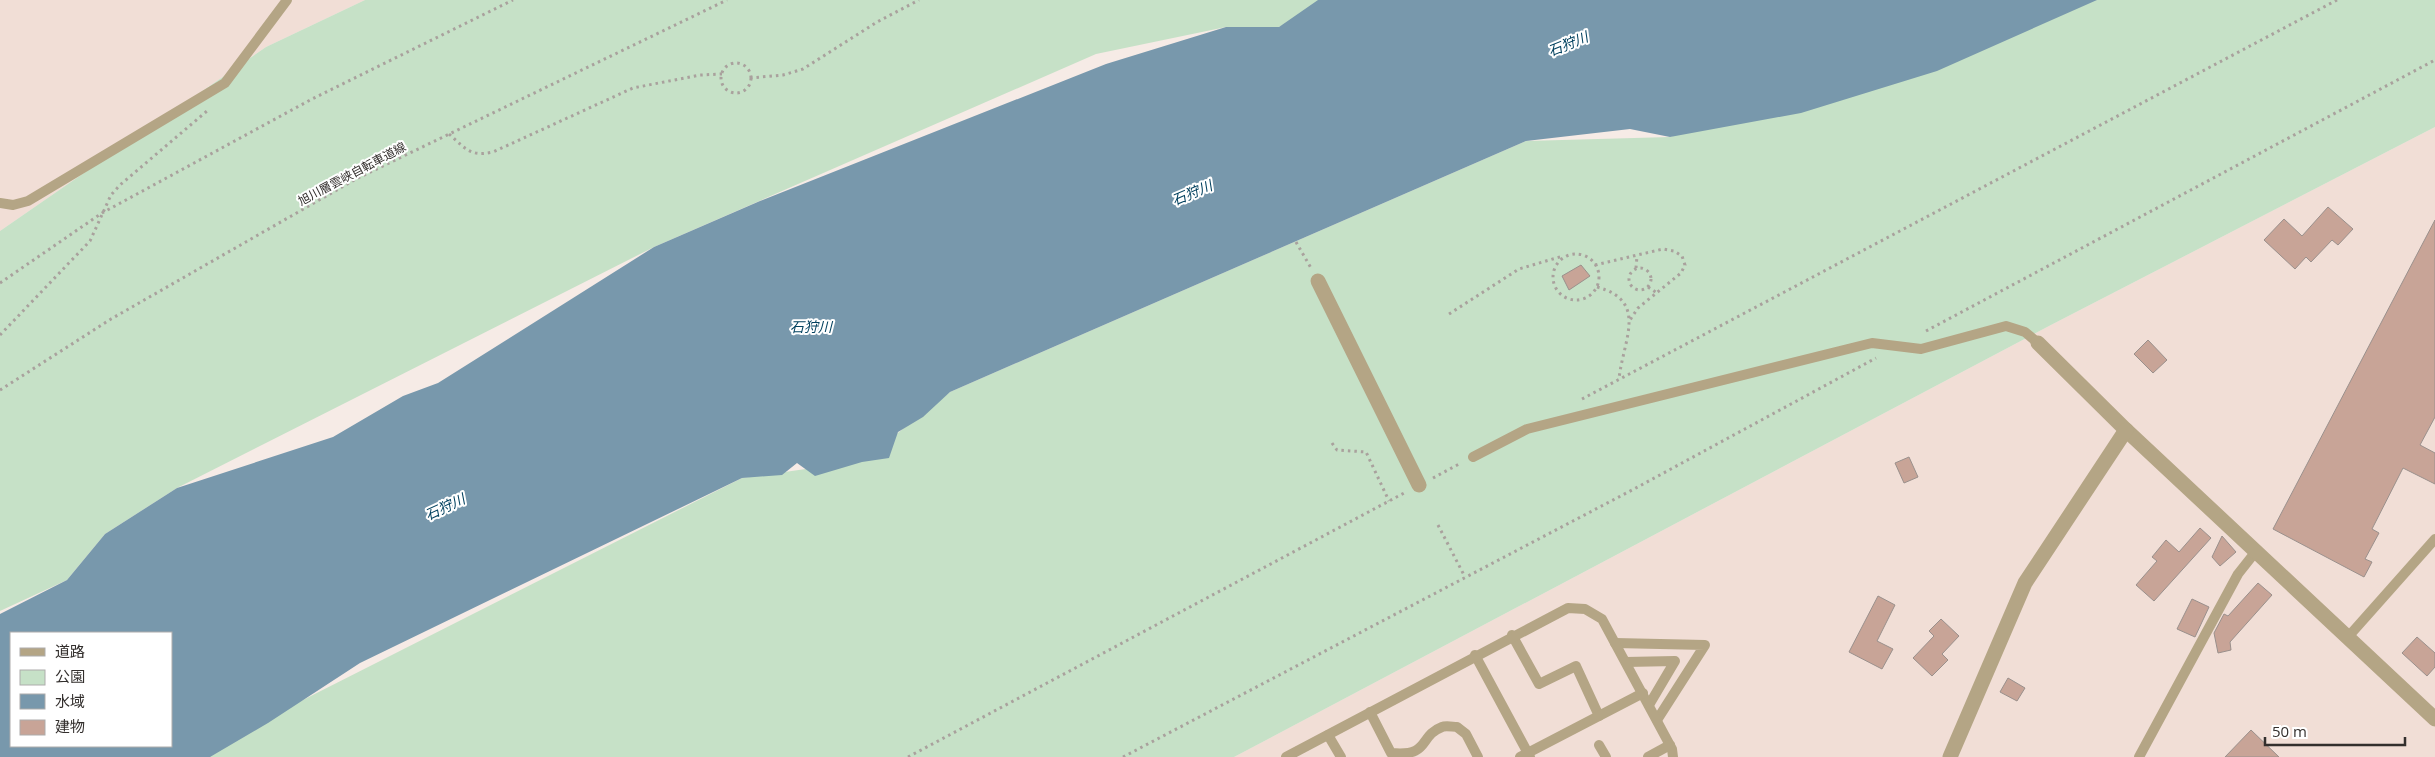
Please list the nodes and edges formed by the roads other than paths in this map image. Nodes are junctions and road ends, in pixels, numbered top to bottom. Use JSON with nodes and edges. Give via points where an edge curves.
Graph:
{"nodes":[{"id":1,"x":287,"y":0,"type":"edge"},
{"id":2,"x":0,"y":203,"type":"edge"},
{"id":3,"x":1318,"y":281,"type":"road end"},
{"id":4,"x":2038,"y":343,"type":"joint"},
{"id":5,"x":2126,"y":430,"type":"junction"},
{"id":6,"x":1473,"y":457,"type":"road end"},
{"id":7,"x":1419,"y":485,"type":"road end"},
{"id":8,"x":2435,"y":539,"type":"edge"},
{"id":9,"x":2257,"y":550,"type":"junction"},
{"id":10,"x":1512,"y":635,"type":"junction"},
{"id":11,"x":2348,"y":637,"type":"junction"},
{"id":12,"x":1615,"y":642,"type":"junction"},
{"id":13,"x":1475,"y":655,"type":"junction"},
{"id":14,"x":1626,"y":662,"type":"junction"},
{"id":15,"x":1643,"y":693,"type":"junction"},
{"id":16,"x":1649,"y":704,"type":"junction"},
{"id":17,"x":1370,"y":712,"type":"junction"},
{"id":18,"x":1599,"y":716,"type":"junction"},
{"id":19,"x":2435,"y":719,"type":"edge"},
{"id":20,"x":1657,"y":720,"type":"junction"},
{"id":21,"x":1328,"y":734,"type":"junction"},
{"id":22,"x":1599,"y":745,"type":"dead end"},
{"id":23,"x":1673,"y":752,"type":"edge"},
{"id":24,"x":1298,"y":754,"type":"edge"},
{"id":25,"x":1526,"y":756,"type":"edge"},
{"id":26,"x":1286,"y":757,"type":"edge"},
{"id":27,"x":1341,"y":757,"type":"edge"},
{"id":28,"x":1478,"y":757,"type":"edge"},
{"id":29,"x":1606,"y":757,"type":"edge"},
{"id":30,"x":1648,"y":757,"type":"edge"},
{"id":31,"x":1950,"y":757,"type":"edge"},
{"id":32,"x":2139,"y":757,"type":"edge"}],
"edges":[{"from":1,"to":2,"type":"lane","via":[[225,83],[28,201],[13,205]]},
{"from":3,"to":7,"type":"street"},
{"from":4,"to":5,"type":"street"},
{"from":4,"to":6,"type":"lane","via":[[2025,332],[2006,326],[1921,349],[1867,344],[1527,429]]},
{"from":5,"to":9,"type":"street"},
{"from":5,"to":31,"type":"street","via":[[2025,582]]},
{"from":8,"to":11,"type":"lane"},
{"from":9,"to":11,"type":"street"},
{"from":9,"to":32,"type":"lane","via":[[2238,574]]},
{"from":10,"to":12,"type":"lane","via":[[1568,608],[1585,609],[1602,619]]},
{"from":10,"to":13,"type":"lane"},
{"from":10,"to":18,"type":"lane","via":[[1540,684],[1576,666]]},
{"from":11,"to":19,"type":"street"},
{"from":12,"to":14,"type":"lane"},
{"from":12,"to":20,"type":"lane","via":[[1705,645]]},
{"from":13,"to":17,"type":"lane"},
{"from":13,"to":25,"type":"lane"},
{"from":14,"to":15,"type":"lane"},
{"from":14,"to":16,"type":"lane","via":[[1675,661]]},
{"from":15,"to":16,"type":"lane"},
{"from":15,"to":18,"type":"lane"},
{"from":16,"to":20,"type":"lane"},
{"from":17,"to":21,"type":"lane"},
{"from":17,"to":28,"type":"lane","via":[[1391,752],[1403,756],[1416,754],[1442,726],[1457,726],[1466,734]]},
{"from":18,"to":25,"type":"lane"},
{"from":20,"to":23,"type":"lane"},
{"from":21,"to":24,"type":"lane"},
{"from":21,"to":27,"type":"lane"},
{"from":22,"to":29,"type":"lane"},
{"from":23,"to":30,"type":"lane"},
{"from":24,"to":26,"type":"lane"}]}
